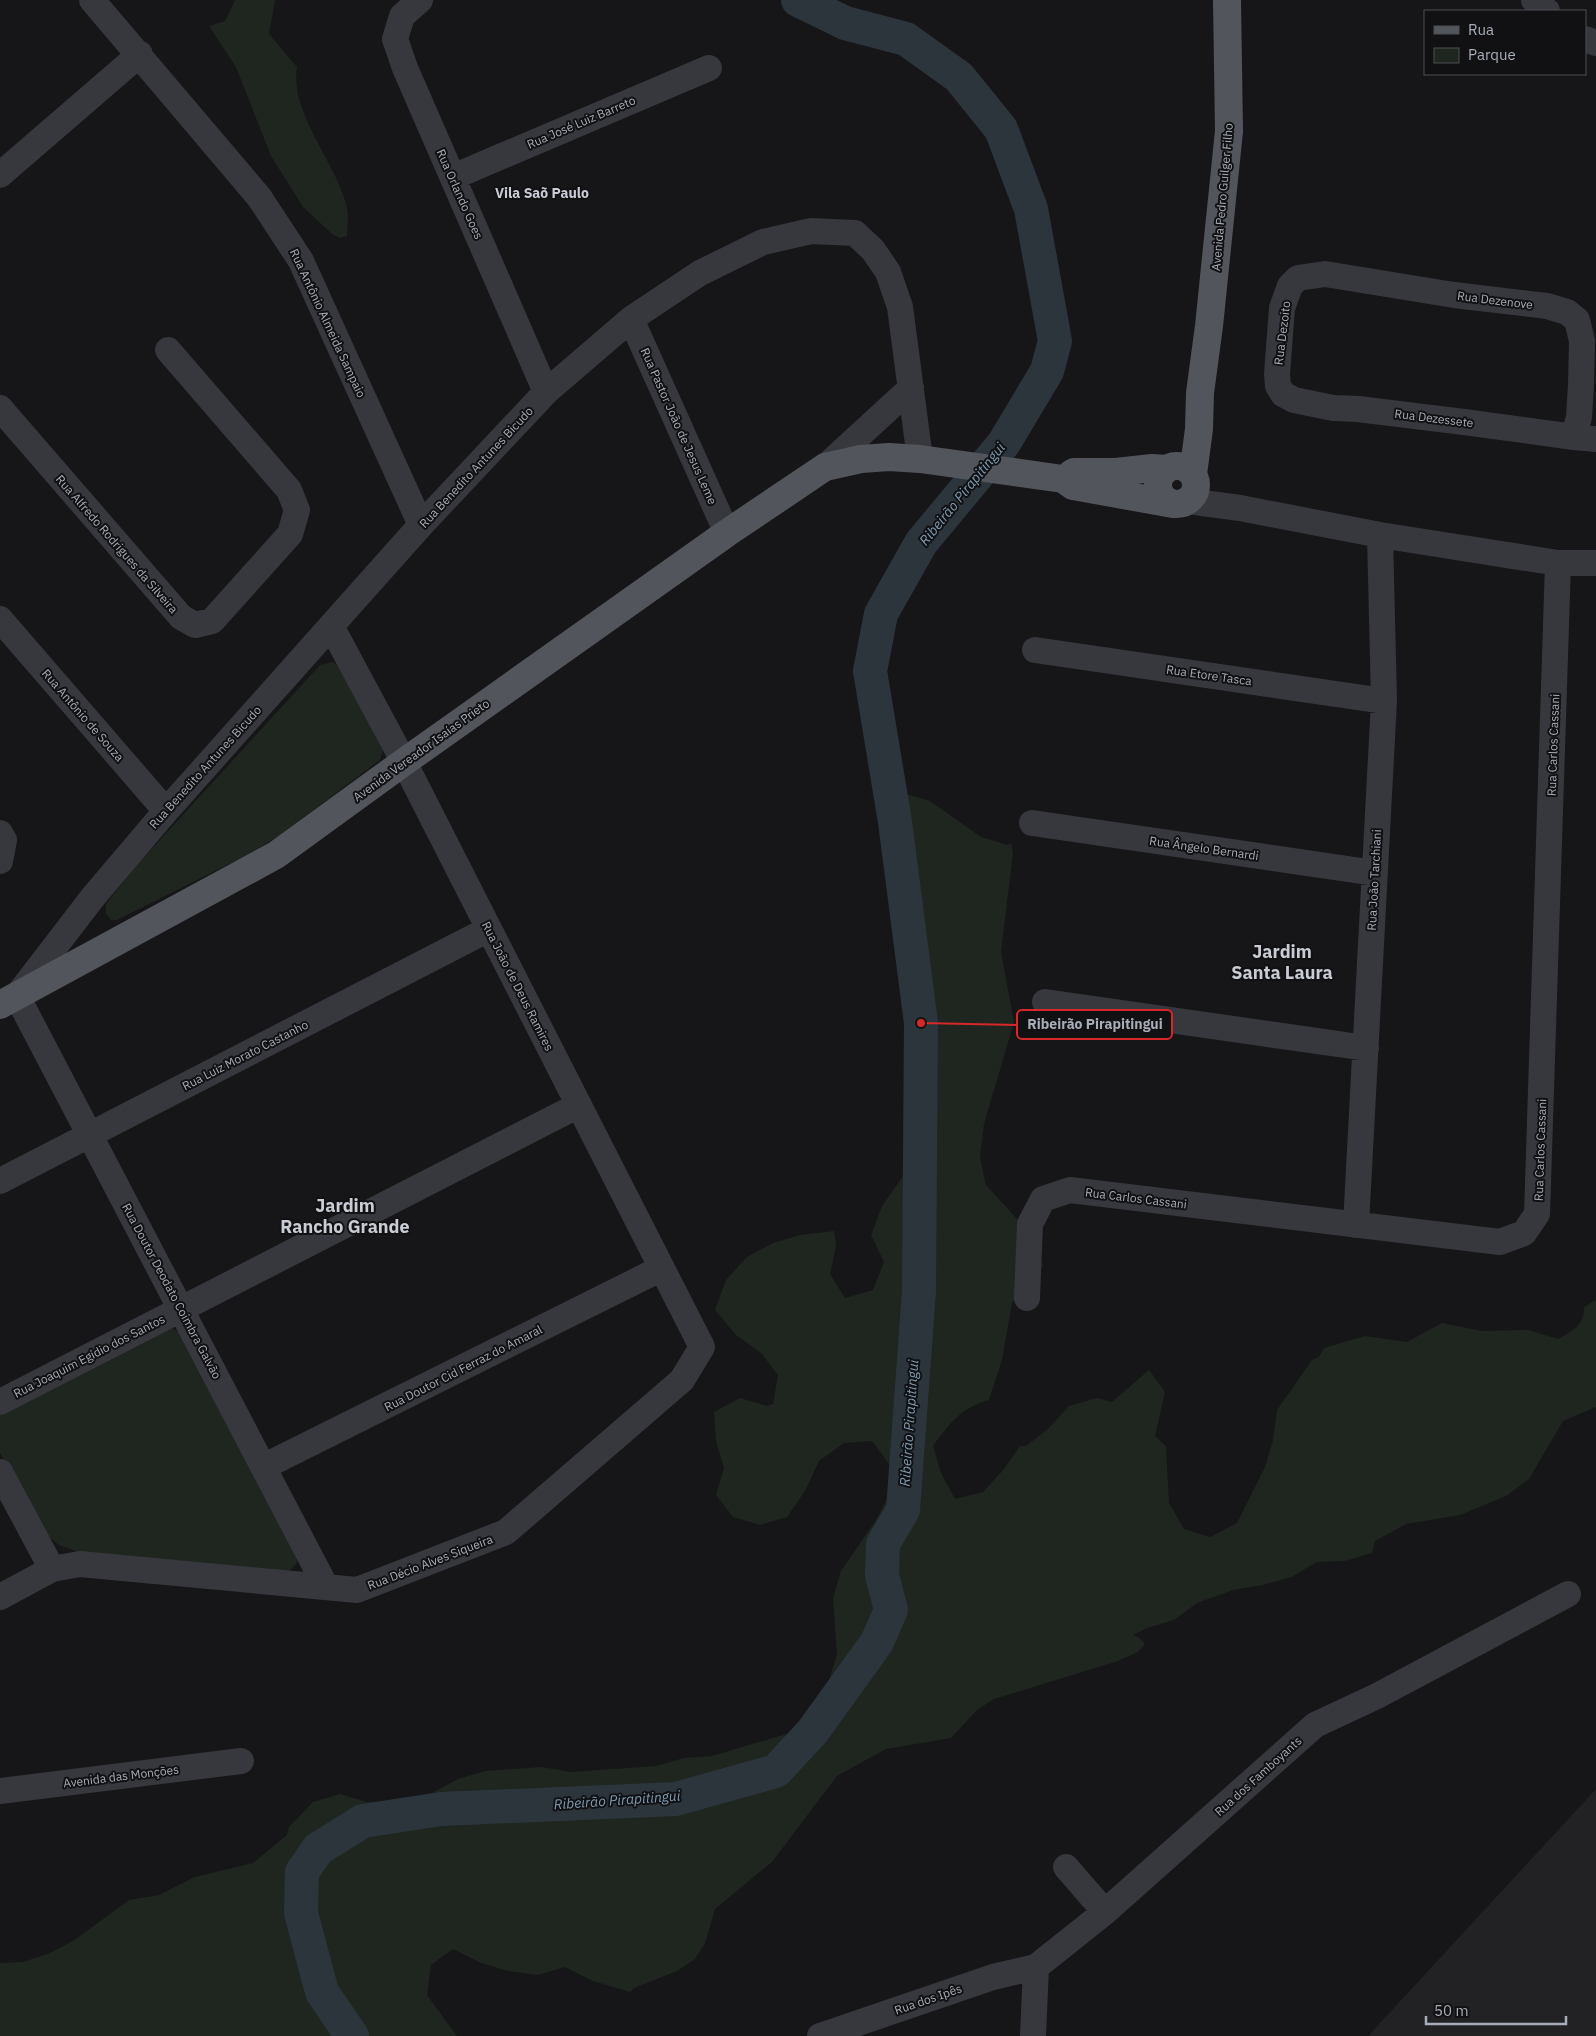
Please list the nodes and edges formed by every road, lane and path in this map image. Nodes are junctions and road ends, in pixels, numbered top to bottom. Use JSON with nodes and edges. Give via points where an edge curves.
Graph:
{"nodes":[{"id":1,"x":92,"y":0,"type":"edge"},
{"id":2,"x":420,"y":0,"type":"edge"},
{"id":3,"x":1227,"y":0,"type":"edge"},
{"id":4,"x":1534,"y":0,"type":"edge"},
{"id":5,"x":1546,"y":10,"type":"edge"},
{"id":6,"x":140,"y":54,"type":"junction"},
{"id":7,"x":709,"y":68,"type":"dead end"},
{"id":8,"x":3,"y":166,"type":"edge"},
{"id":9,"x":453,"y":177,"type":"junction"},
{"id":10,"x":1294,"y":281,"type":"joint"},
{"id":11,"x":631,"y":319,"type":"junction"},
{"id":12,"x":168,"y":350,"type":"dead end"},
{"id":13,"x":1278,"y":386,"type":"joint"},
{"id":14,"x":911,"y":388,"type":"junction"},
{"id":15,"x":546,"y":392,"type":"junction"},
{"id":16,"x":0,"y":408,"type":"edge"},
{"id":17,"x":1585,"y":438,"type":"edge"},
{"id":18,"x":928,"y":460,"type":"junction"},
{"id":19,"x":825,"y":467,"type":"junction"},
{"id":20,"x":1056,"y":477,"type":"junction"},
{"id":21,"x":1182,"y":483,"type":"junction"},
{"id":22,"x":421,"y":525,"type":"junction"},
{"id":23,"x":727,"y":533,"type":"junction"},
{"id":24,"x":1380,"y":535,"type":"junction"},
{"id":25,"x":1558,"y":563,"type":"junction"},
{"id":26,"x":1596,"y":563,"type":"edge"},
{"id":27,"x":0,"y":619,"type":"edge"},
{"id":28,"x":331,"y":626,"type":"junction"},
{"id":29,"x":1035,"y":650,"type":"dead end"},
{"id":30,"x":1384,"y":701,"type":"junction"},
{"id":31,"x":404,"y":762,"type":"junction"},
{"id":32,"x":166,"y":811,"type":"junction"},
{"id":33,"x":1032,"y":822,"type":"dead end"},
{"id":34,"x":0,"y":833,"type":"edge"},
{"id":35,"x":0,"y":861,"type":"edge"},
{"id":36,"x":1375,"y":873,"type":"junction"},
{"id":37,"x":489,"y":929,"type":"junction"},
{"id":38,"x":8,"y":1001,"type":"edge"},
{"id":39,"x":1045,"y":1002,"type":"dead end"},
{"id":40,"x":1366,"y":1048,"type":"junction"},
{"id":41,"x":579,"y":1105,"type":"junction"},
{"id":42,"x":90,"y":1135,"type":"junction"},
{"id":43,"x":0,"y":1181,"type":"edge"},
{"id":44,"x":1356,"y":1225,"type":"junction"},
{"id":45,"x":662,"y":1268,"type":"junction"},
{"id":46,"x":1027,"y":1298,"type":"dead end"},
{"id":47,"x":181,"y":1309,"type":"junction"},
{"id":48,"x":702,"y":1347,"type":"joint"},
{"id":49,"x":0,"y":1402,"type":"edge"},
{"id":50,"x":263,"y":1467,"type":"junction"},
{"id":51,"x":0,"y":1472,"type":"edge"},
{"id":52,"x":52,"y":1569,"type":"junction"},
{"id":53,"x":326,"y":1587,"type":"junction"},
{"id":54,"x":1568,"y":1594,"type":"dead end"},
{"id":55,"x":0,"y":1597,"type":"edge"},
{"id":56,"x":241,"y":1761,"type":"dead end"},
{"id":57,"x":0,"y":1791,"type":"edge"},
{"id":58,"x":1066,"y":1867,"type":"dead end"},
{"id":59,"x":1106,"y":1912,"type":"junction"},
{"id":60,"x":1036,"y":1967,"type":"junction"},
{"id":61,"x":820,"y":2036,"type":"edge"},
{"id":62,"x":1033,"y":2036,"type":"edge"}],
"edges":[{"from":1,"to":6,"type":"street","name":"Rua Antônio Almeida Sampaio"},
{"from":2,"to":9,"type":"street","name":"Rua Orlando Goes","via":[[402,16],[395,40]]},
{"from":3,"to":21,"type":"main road","name":"Avenida Pedro Guilger Filho","via":[[1229,130],[1200,393],[1199,429]]},
{"from":4,"to":5,"type":"street"},
{"from":6,"to":8,"type":"street"},
{"from":6,"to":22,"type":"street","name":"Rua Antônio Almeida Sampaio","via":[[259,196],[301,261]]},
{"from":7,"to":9,"type":"street","name":"Rua José Luiz Barreto"},
{"from":9,"to":15,"type":"street","name":"Rua Orlando Goes"},
{"from":10,"to":13,"type":"street","name":"Rua Dezoito","via":[[1282,308]]},
{"from":10,"to":17,"type":"street","name":"Rua Dezenove","via":[[1304,276],[1325,274],[1445,294],[1547,306],[1567,312],[1577,320],[1582,341],[1579,417]]},
{"from":11,"to":14,"type":"street","name":"Rua Benedito Antunes Bicudo","via":[[700,273],[763,242],[811,232],[855,233],[873,250],[888,272],[900,307]]},
{"from":11,"to":15,"type":"street","name":"Rua Benedito Antunes Bicudo"},
{"from":11,"to":23,"type":"street","name":"Rua Pastor João de Jesus Leme"},
{"from":12,"to":16,"type":"street","name":"Rua Alfredo Rodrigues da Silveira","via":[[289,490],[297,510],[290,534],[212,621],[195,625],[181,617]]},
{"from":13,"to":17,"type":"street","name":"Rua Dezessete","via":[[1283,394],[1294,400],[1313,405]]},
{"from":14,"to":18,"type":"street","name":"Rua Benedito Antunes Bicudo"},
{"from":14,"to":19,"type":"street","name":"Avenida Vereador Isaías Prieto"},
{"from":15,"to":22,"type":"street","name":"Rua Benedito Antunes Bicudo"},
{"from":18,"to":19,"type":"main road","name":"Avenida Vereador Isaías Prieto","via":[[889,457]]},
{"from":18,"to":20,"type":"main road","name":"Avenida Vereador Isaías Prieto"},
{"from":19,"to":23,"type":"main road","name":"Avenida Vereador Isaías Prieto"},
{"from":20,"to":21,"type":"main road","name":"Avenida Vereador Isaías Prieto","via":[[1073,486]]},
{"from":20,"to":21,"type":"main road","name":"Avenida Vereador Isaías Prieto","via":[[1074,472],[1152,468]]},
{"from":21,"to":24,"type":"street","via":[[1240,508]]},
{"from":22,"to":28,"type":"street","name":"Rua Benedito Antunes Bicudo"},
{"from":23,"to":31,"type":"main road","name":"Avenida Vereador Isaías Prieto"},
{"from":24,"to":25,"type":"street"},
{"from":24,"to":30,"type":"street","name":"Rua João Tarchiani"},
{"from":25,"to":26,"type":"street"},
{"from":25,"to":44,"type":"street","name":"Rua Carlos Cassani","via":[[1538,1214],[1524,1233],[1500,1242]]},
{"from":27,"to":32,"type":"street","name":"Rua Antônio de Souza"},
{"from":28,"to":31,"type":"street","name":"Rua João de Deus Ramires"},
{"from":28,"to":32,"type":"street","name":"Rua Benedito Antunes Bicudo"},
{"from":29,"to":30,"type":"street","name":"Rua Etore Tasca"},
{"from":30,"to":36,"type":"street","name":"Rua João Tarchiani"},
{"from":31,"to":37,"type":"street","name":"Rua João de Deus Ramires"},
{"from":31,"to":38,"type":"main road","name":"Avenida Vereador Isaías Prieto","via":[[276,855]]},
{"from":32,"to":38,"type":"street","name":"Rua Benedito Antunes Bicudo"},
{"from":33,"to":36,"type":"street","name":"Rua Ângelo Bernardi"},
{"from":34,"to":35,"type":"street","via":[[4,840]]},
{"from":36,"to":40,"type":"street","name":"Rua João Tarchiani"},
{"from":37,"to":41,"type":"street","name":"Rua João de Deus Ramires"},
{"from":37,"to":42,"type":"street","name":"Rua Luiz Morato Castanho"},
{"from":38,"to":42,"type":"street","name":"Rua Doutor Deodato Coimbra Galvão"},
{"from":39,"to":40,"type":"street"},
{"from":40,"to":44,"type":"street","name":"Rua João Tarchiani"},
{"from":41,"to":45,"type":"street","name":"Rua João de Deus Ramires"},
{"from":41,"to":47,"type":"street","name":"Rua Joaquim Egídio dos Santos"},
{"from":42,"to":43,"type":"street","name":"Rua Luiz Morato Castanho"},
{"from":42,"to":47,"type":"street","name":"Rua Doutor Deodato Coimbra Galvão"},
{"from":44,"to":46,"type":"street","name":"Rua Carlos Cassani","via":[[1070,1190],[1043,1200],[1030,1224]]},
{"from":45,"to":48,"type":"street","name":"Rua João de Deus Ramires"},
{"from":45,"to":50,"type":"street","name":"Rua Doutor Cid Ferraz do Amaral"},
{"from":47,"to":49,"type":"street","name":"Rua Joaquim Egídio dos Santos"},
{"from":47,"to":50,"type":"street","name":"Rua Doutor Deodato Coimbra Galvão"},
{"from":48,"to":53,"type":"street","name":"Rua Décio Alves Siqueira","via":[[682,1380],[506,1532],[357,1590]]},
{"from":50,"to":53,"type":"street","name":"Rua Doutor Deodato Coimbra Galvão"},
{"from":51,"to":52,"type":"street"},
{"from":52,"to":53,"type":"street","name":"Rua Décio Alves Siqueira","via":[[80,1564]]},
{"from":52,"to":55,"type":"street","name":"Rua Décio Alves Siqueira"},
{"from":54,"to":59,"type":"street","name":"Rua dos Famboyants","via":[[1377,1696],[1315,1724]]},
{"from":56,"to":57,"type":"street","name":"Avenida das Monções"},
{"from":58,"to":59,"type":"street"},
{"from":59,"to":60,"type":"street","name":"Rua dos Famboyants"},
{"from":60,"to":61,"type":"street","name":"Rua dos Ipês","via":[[994,1976]]},
{"from":60,"to":62,"type":"street"}]}
